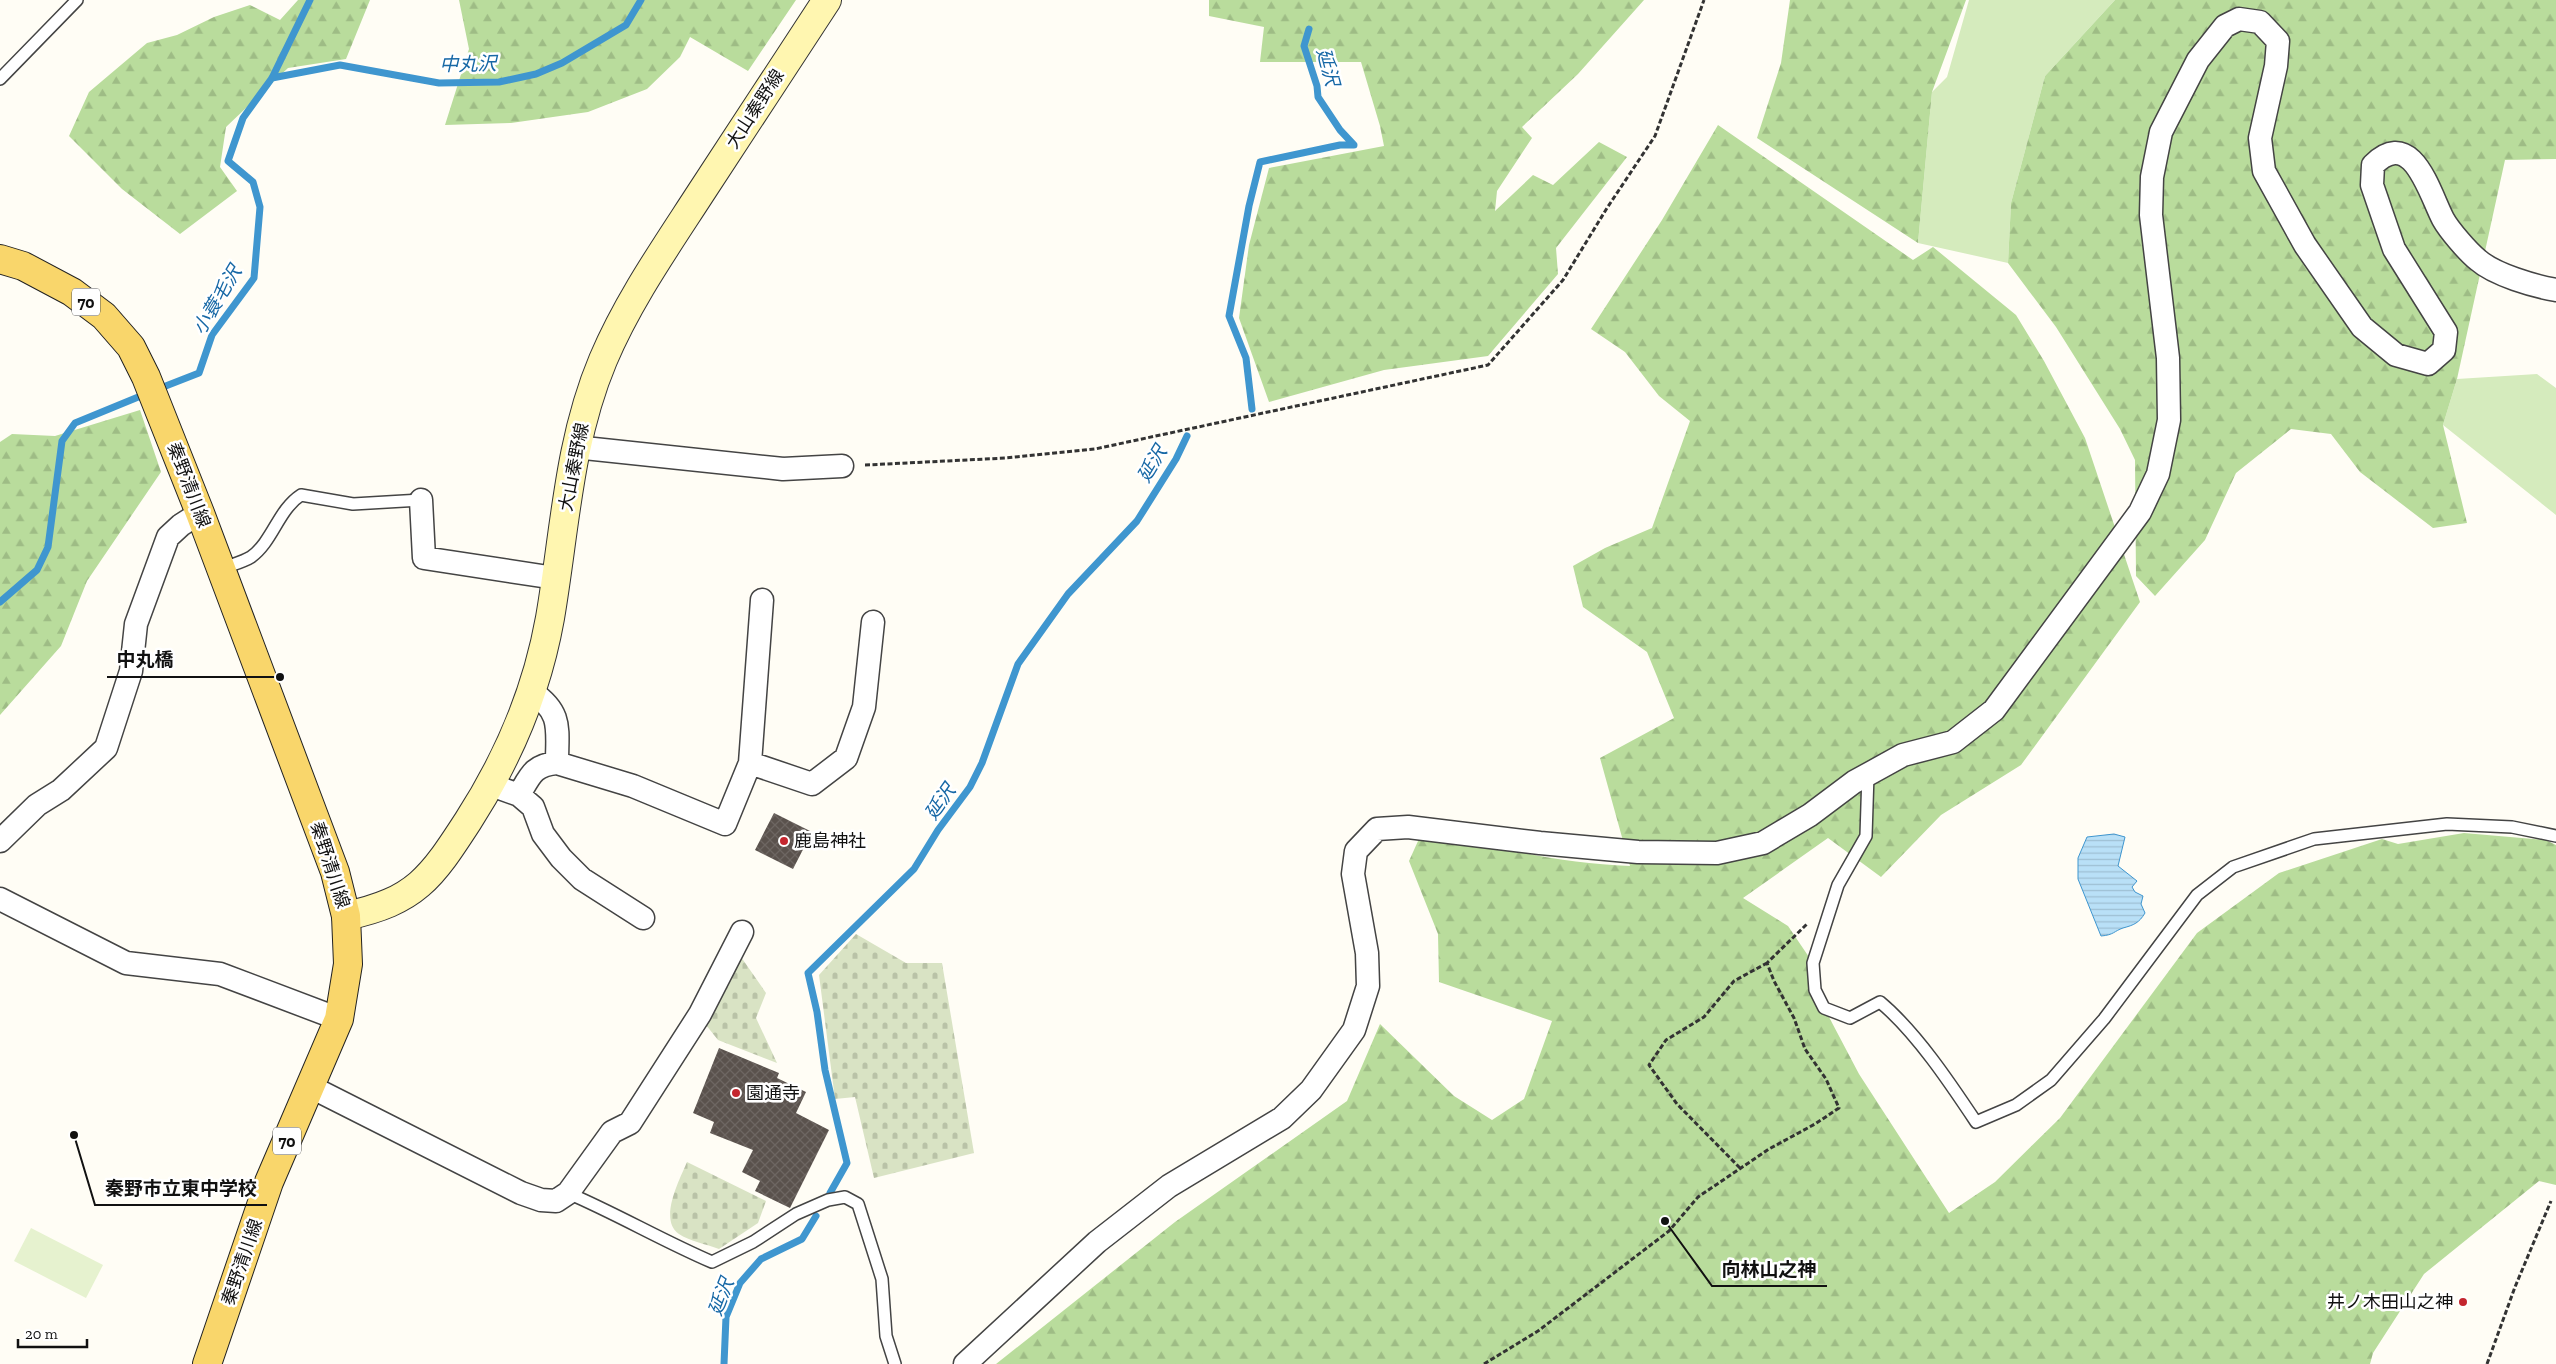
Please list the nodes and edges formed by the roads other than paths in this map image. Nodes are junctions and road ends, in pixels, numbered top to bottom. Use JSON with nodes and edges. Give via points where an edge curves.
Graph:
{"nodes":[{"id":1,"x":76,"y":0,"type":"edge"},
{"id":2,"x":827,"y":0,"type":"edge"},
{"id":3,"x":0,"y":79,"type":"edge"},
{"id":4,"x":0,"y":259,"type":"edge"},
{"id":5,"x":2556,"y":290,"type":"edge"},
{"id":6,"x":575,"y":447,"type":"junction"},
{"id":7,"x":842,"y":466,"type":"road end"},
{"id":8,"x":421,"y":500,"type":"joint"},
{"id":9,"x":200,"y":513,"type":"junction"},
{"id":10,"x":221,"y":568,"type":"junction"},
{"id":11,"x":555,"y":578,"type":"junction"},
{"id":12,"x":762,"y":600,"type":"dead end"},
{"id":13,"x":873,"y":622,"type":"dead end"},
{"id":14,"x":532,"y":692,"type":"junction"},
{"id":15,"x":750,"y":762,"type":"junction"},
{"id":16,"x":557,"y":763,"type":"junction"},
{"id":17,"x":1868,"y":774,"type":"junction"},
{"id":18,"x":491,"y":786,"type":"junction"},
{"id":19,"x":519,"y":795,"type":"junction"},
{"id":20,"x":2556,"y":836,"type":"edge"},
{"id":21,"x":0,"y":841,"type":"edge"},
{"id":22,"x":0,"y":899,"type":"edge"},
{"id":23,"x":346,"y":916,"type":"junction"},
{"id":24,"x":643,"y":918,"type":"dead end"},
{"id":25,"x":742,"y":932,"type":"dead end"},
{"id":26,"x":339,"y":1019,"type":"junction"},
{"id":27,"x":311,"y":1087,"type":"junction"},
{"id":28,"x":568,"y":1193,"type":"junction"},
{"id":29,"x":207,"y":1364,"type":"edge"},
{"id":30,"x":895,"y":1364,"type":"edge"},
{"id":31,"x":965,"y":1364,"type":"edge"}],
"edges":[{"from":1,"to":3,"type":"lane"},
{"from":2,"to":6,"type":"main road","name":"大山秦野線","via":[[630,304],[602,361]]},
{"from":4,"to":9,"type":"main road","name":"秦野清川線","number":"70","via":[[23,266],[72,292],[104,316],[131,347]]},
{"from":5,"to":17,"type":"street","via":[[2526,284],[2478,261],[2444,221],[2417,166],[2405,155],[2393,152],[2373,165],[2372,185],[2394,249],[2446,332],[2444,350],[2428,364],[2396,355],[2362,327],[2305,245],[2264,170],[2260,138],[2276,66],[2278,41],[2260,22],[2239,19],[2225,26],[2198,60],[2161,132],[2152,177],[2150,215],[2168,358],[2169,420],[2158,474],[2151,489],[2140,512],[1994,710],[1953,742],[1903,755]]},
{"from":6,"to":7,"type":"street","via":[[783,469]]},
{"from":6,"to":11,"type":"main road","name":"大山秦野線"},
{"from":8,"to":10,"type":"lane","via":[[353,504],[301,496],[291,502],[264,544],[250,558]]},
{"from":8,"to":11,"type":"street","via":[[424,558]]},
{"from":9,"to":10,"type":"main road","name":"秦野清川線","number":"70"},
{"from":9,"to":21,"type":"street","via":[[168,537],[136,624],[131,672],[106,748],[60,790],[37,804]]},
{"from":10,"to":23,"type":"main road","name":"秦野清川線","number":"70","via":[[335,872]]},
{"from":11,"to":14,"type":"main road","name":"大山秦野線","via":[[548,626]]},
{"from":12,"to":15,"type":"street"},
{"from":13,"to":15,"type":"street","via":[[864,707],[846,758],[812,784]]},
{"from":14,"to":16,"type":"street","via":[[548,702],[556,719]]},
{"from":14,"to":18,"type":"main road","name":"大山秦野線"},
{"from":15,"to":16,"type":"street","via":[[725,824],[633,786]]},
{"from":16,"to":19,"type":"street","via":[[544,764],[532,772]]},
{"from":17,"to":20,"type":"lane","via":[[1866,836],[1838,885],[1832,903],[1813,963],[1815,990],[1824,1008],[1850,1018],[1880,1002],[1895,1014],[1976,1122],[2016,1105],[2051,1080],[2104,1019],[2197,895],[2233,867],[2314,839],[2446,824],[2512,827]]},
{"from":17,"to":31,"type":"street","via":[[1763,843],[1716,853],[1638,852],[1408,827],[1377,829],[1356,851],[1353,874],[1367,953],[1368,986],[1354,1030],[1311,1090],[1282,1118],[1169,1186],[1104,1237]]},
{"from":18,"to":19,"type":"street"},
{"from":18,"to":23,"type":"main road","name":"大山秦野線","via":[[447,852],[417,888],[376,910]]},
{"from":19,"to":24,"type":"street","via":[[533,807],[543,834],[560,858],[582,879]]},
{"from":22,"to":26,"type":"street","via":[[126,963],[220,974]]},
{"from":23,"to":26,"type":"main road","name":"秦野清川線","number":"70","via":[[348,964]]},
{"from":25,"to":28,"type":"street","via":[[700,1014],[630,1123],[612,1132]]},
{"from":26,"to":27,"type":"main road","name":"秦野清川線","number":"70"},
{"from":27,"to":28,"type":"street","via":[[521,1194],[556,1201]]},
{"from":27,"to":29,"type":"main road","name":"秦野清川線","number":"70","via":[[269,1182]]},
{"from":28,"to":30,"type":"lane","via":[[712,1262],[753,1242],[796,1214],[828,1200],[845,1197],[858,1204],[882,1280],[886,1336]]}]}
